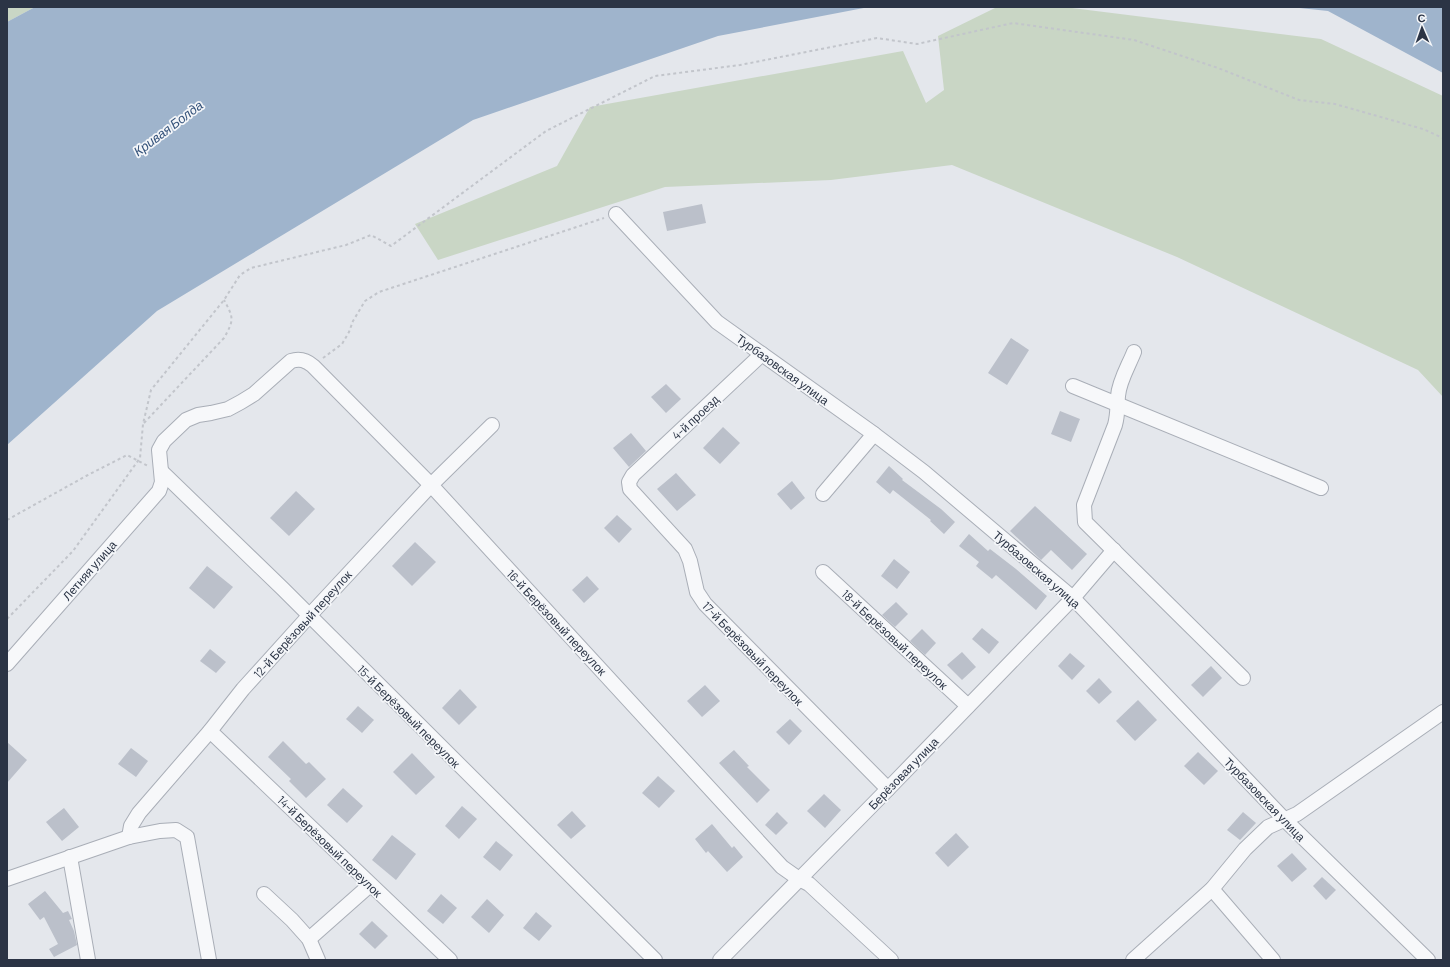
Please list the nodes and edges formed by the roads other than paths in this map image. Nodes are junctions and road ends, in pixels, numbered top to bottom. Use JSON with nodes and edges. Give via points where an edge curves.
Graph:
{"nodes":[{"id":1,"x":616,"y":214,"type":"road end"},
{"id":2,"x":1134,"y":352,"type":"dead end"},
{"id":3,"x":762,"y":354,"type":"junction"},
{"id":4,"x":313,"y":366,"type":"joint"},
{"id":5,"x":1073,"y":386,"type":"dead end"},
{"id":6,"x":1118,"y":405,"type":"junction"},
{"id":7,"x":492,"y":425,"type":"dead end"},
{"id":8,"x":874,"y":434,"type":"junction"},
{"id":9,"x":162,"y":472,"type":"junction"},
{"id":10,"x":629,"y":482,"type":"joint"},
{"id":11,"x":431,"y":485,"type":"junction"},
{"id":12,"x":1321,"y":488,"type":"dead end"},
{"id":13,"x":823,"y":494,"type":"dead end"},
{"id":14,"x":1114,"y":550,"type":"junction"},
{"id":15,"x":823,"y":572,"type":"dead end"},
{"id":16,"x":1073,"y":598,"type":"junction"},
{"id":17,"x":309,"y":616,"type":"junction"},
{"id":18,"x":7,"y":664,"type":"edge"},
{"id":19,"x":1243,"y":678,"type":"dead end"},
{"id":20,"x":968,"y":706,"type":"junction"},
{"id":21,"x":1443,"y":712,"type":"edge"},
{"id":22,"x":210,"y":731,"type":"junction"},
{"id":23,"x":888,"y":790,"type":"junction"},
{"id":24,"x":1285,"y":820,"type":"junction"},
{"id":25,"x":129,"y":837,"type":"junction"},
{"id":26,"x":70,"y":857,"type":"junction"},
{"id":27,"x":7,"y":879,"type":"edge"},
{"id":28,"x":799,"y":879,"type":"junction"},
{"id":29,"x":370,"y":885,"type":"junction"},
{"id":30,"x":1212,"y":889,"type":"junction"},
{"id":31,"x":264,"y":894,"type":"dead end"},
{"id":32,"x":309,"y":940,"type":"junction"},
{"id":33,"x":88,"y":960,"type":"edge"},
{"id":34,"x":209,"y":960,"type":"edge"},
{"id":35,"x":318,"y":960,"type":"edge"},
{"id":36,"x":450,"y":960,"type":"edge"},
{"id":37,"x":655,"y":960,"type":"edge"},
{"id":38,"x":720,"y":960,"type":"edge"},
{"id":39,"x":891,"y":960,"type":"edge"},
{"id":40,"x":1133,"y":960,"type":"edge"},
{"id":41,"x":1273,"y":960,"type":"edge"},
{"id":42,"x":1428,"y":960,"type":"edge"}],
"edges":[{"from":1,"to":3,"type":"street","name":"Турбазовская улица","via":[[717,322]]},
{"from":2,"to":6,"type":"street","via":[[1120,388]]},
{"from":3,"to":8,"type":"street","name":"Турбазовская улица"},
{"from":3,"to":10,"type":"street","name":"4-й проезд","via":[[633,475]]},
{"from":4,"to":9,"type":"street","name":"Летняя улица","via":[[304,360],[291,361],[254,394],[241,402],[228,409],[198,414],[186,420],[164,441],[159,450]]},
{"from":4,"to":11,"type":"street","name":"16-й Берёзовый переулок"},
{"from":5,"to":6,"type":"street"},
{"from":6,"to":12,"type":"street"},
{"from":6,"to":14,"type":"street","via":[[1115,425],[1084,505],[1085,522]]},
{"from":7,"to":11,"type":"street","name":"12-й Берёзовый переулок"},
{"from":8,"to":13,"type":"street"},
{"from":8,"to":16,"type":"street","name":"Турбазовская улица","via":[[924,472]]},
{"from":9,"to":17,"type":"street","name":"15-й Берёзовый переулок"},
{"from":9,"to":18,"type":"street","name":"Летняя улица","via":[[159,490]]},
{"from":10,"to":23,"type":"street","name":"17-й Берёзовый переулок","via":[[630,489],[685,549],[700,598]]},
{"from":11,"to":17,"type":"street","name":"12-й Берёзовый переулок"},
{"from":11,"to":28,"type":"street","name":"16-й Берёзовый переулок","via":[[782,868]]},
{"from":14,"to":16,"type":"street","name":"Берёзовая улица"},
{"from":14,"to":19,"type":"street"},
{"from":15,"to":20,"type":"street","name":"18-й Берёзовый переулок"},
{"from":16,"to":20,"type":"street","name":"Берёзовая улица"},
{"from":16,"to":24,"type":"street","name":"Турбазовская улица"},
{"from":17,"to":22,"type":"street","name":"12-й Берёзовый переулок","via":[[243,689]]},
{"from":17,"to":37,"type":"street","name":"15-й Берёзовый переулок"},
{"from":20,"to":23,"type":"street","name":"Берёзовая улица"},
{"from":21,"to":24,"type":"street"},
{"from":22,"to":25,"type":"street","name":"12-й Берёзовый переулок","via":[[139,813],[131,826]]},
{"from":22,"to":29,"type":"street","name":"14-й Берёзовый переулок"},
{"from":23,"to":28,"type":"street","name":"Берёзовая улица"},
{"from":24,"to":30,"type":"street","via":[[1268,827]]},
{"from":24,"to":42,"type":"street","name":"Турбазовская улица"},
{"from":25,"to":26,"type":"street"},
{"from":25,"to":34,"type":"street","via":[[176,830],[187,837]]},
{"from":26,"to":27,"type":"street"},
{"from":26,"to":33,"type":"street"},
{"from":28,"to":38,"type":"street","name":"Берёзовая улица"},
{"from":28,"to":39,"type":"street","name":"16-й Берёзовый переулок","via":[[809,884]]},
{"from":29,"to":32,"type":"street"},
{"from":29,"to":36,"type":"street","name":"14-й Берёзовый переулок"},
{"from":30,"to":40,"type":"street"},
{"from":30,"to":41,"type":"street"},
{"from":31,"to":32,"type":"street"},
{"from":32,"to":35,"type":"street"}]}
